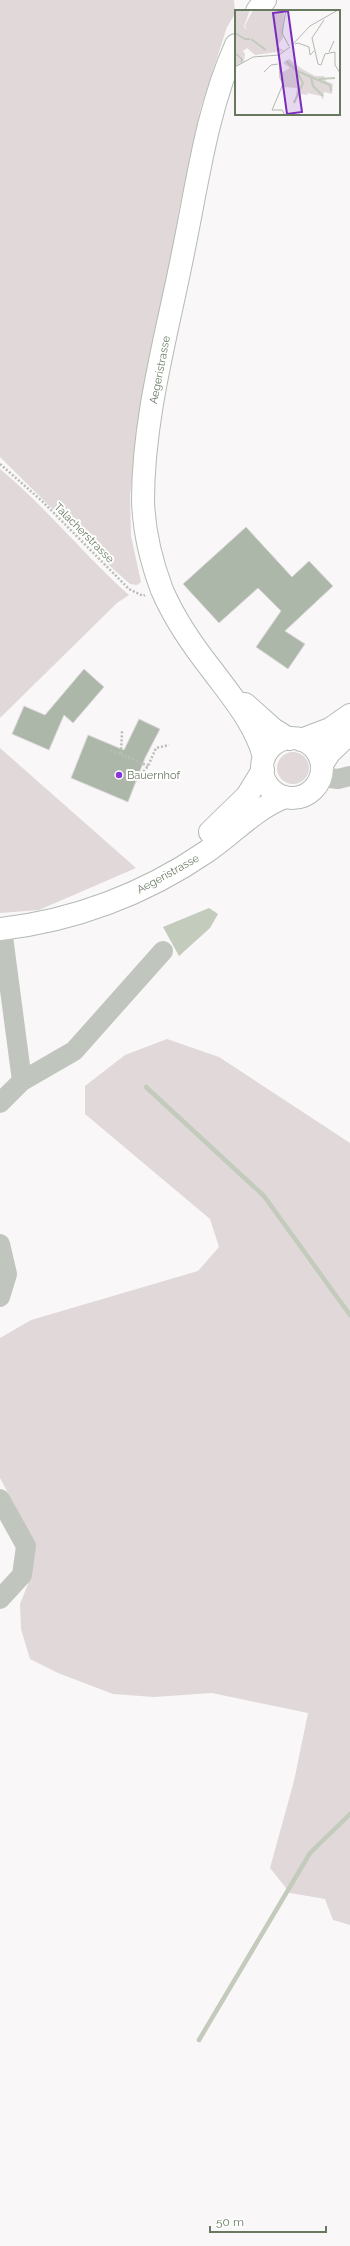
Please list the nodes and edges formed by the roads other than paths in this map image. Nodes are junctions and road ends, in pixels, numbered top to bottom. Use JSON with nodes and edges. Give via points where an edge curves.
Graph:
{"nodes":[{"id":1,"x":265,"y":0,"type":"edge"},
{"id":2,"x":258,"y":10,"type":"edge"},
{"id":3,"x":235,"y":47,"type":"edge"},
{"id":4,"x":222,"y":683,"type":"junction"},
{"id":5,"x":350,"y":715,"type":"edge"},
{"id":6,"x":350,"y":733,"type":"edge"},
{"id":7,"x":295,"y":740,"type":"junction"},
{"id":8,"x":264,"y":764,"type":"junction"},
{"id":9,"x":321,"y":770,"type":"junction"},
{"id":10,"x":350,"y":776,"type":"edge"},
{"id":11,"x":285,"y":797,"type":"junction"},
{"id":12,"x":36,"y":924,"type":"junction"},
{"id":13,"x":1,"y":929,"type":"edge"},
{"id":14,"x":162,"y":950,"type":"dead end"},
{"id":15,"x":22,"y":1081,"type":"junction"},
{"id":16,"x":0,"y":1102,"type":"edge"},
{"id":17,"x":0,"y":1244,"type":"edge"},
{"id":18,"x":0,"y":1297,"type":"edge"},
{"id":19,"x":0,"y":1499,"type":"edge"},
{"id":20,"x":0,"y":1599,"type":"edge"}],
"edges":[{"from":1,"to":2,"type":"main road"},
{"from":3,"to":4,"type":"main road","name":"Aegeristrasse","via":[[210,122],[147,437],[144,476],[144,530],[160,584],[188,636]]},
{"from":4,"to":7,"type":"main road","name":"Aegeristrasse","via":[[262,720]]},
{"from":4,"to":8,"type":"main road","name":"Aegeristrasse","via":[[261,744]]},
{"from":5,"to":7,"type":"main road","name":"Aegeristrasse","via":[[330,729]]},
{"from":6,"to":9,"type":"main road","name":"Aegeristrasse","via":[[330,752]]},
{"from":7,"to":8,"type":"main road","name":"Aegeristrasse","via":[[272,747]]},
{"from":7,"to":9,"type":"main road","name":"Aegeristrasse","via":[[315,749]]},
{"from":8,"to":11,"type":"main road","name":"Aegeristrasse","via":[[263,776],[270,789]]},
{"from":8,"to":12,"type":"main road","name":"Aegeristrasse","via":[[247,796],[185,851],[119,889]]},
{"from":9,"to":10,"type":"lane","via":[[338,779]]},
{"from":9,"to":11,"type":"main road","name":"Aegeristrasse","via":[[317,785],[303,796]]},
{"from":11,"to":12,"type":"main road","name":"Aegeristrasse","via":[[264,806],[209,850],[156,883],[92,909]]},
{"from":12,"to":13,"type":"main road","name":"Aegeristrasse"},
{"from":13,"to":15,"type":"lane"},
{"from":14,"to":15,"type":"lane","via":[[74,1051]]},
{"from":15,"to":16,"type":"lane"},
{"from":17,"to":18,"type":"lane","via":[[7,1274]]},
{"from":19,"to":20,"type":"lane","via":[[26,1546],[22,1575]]}]}
